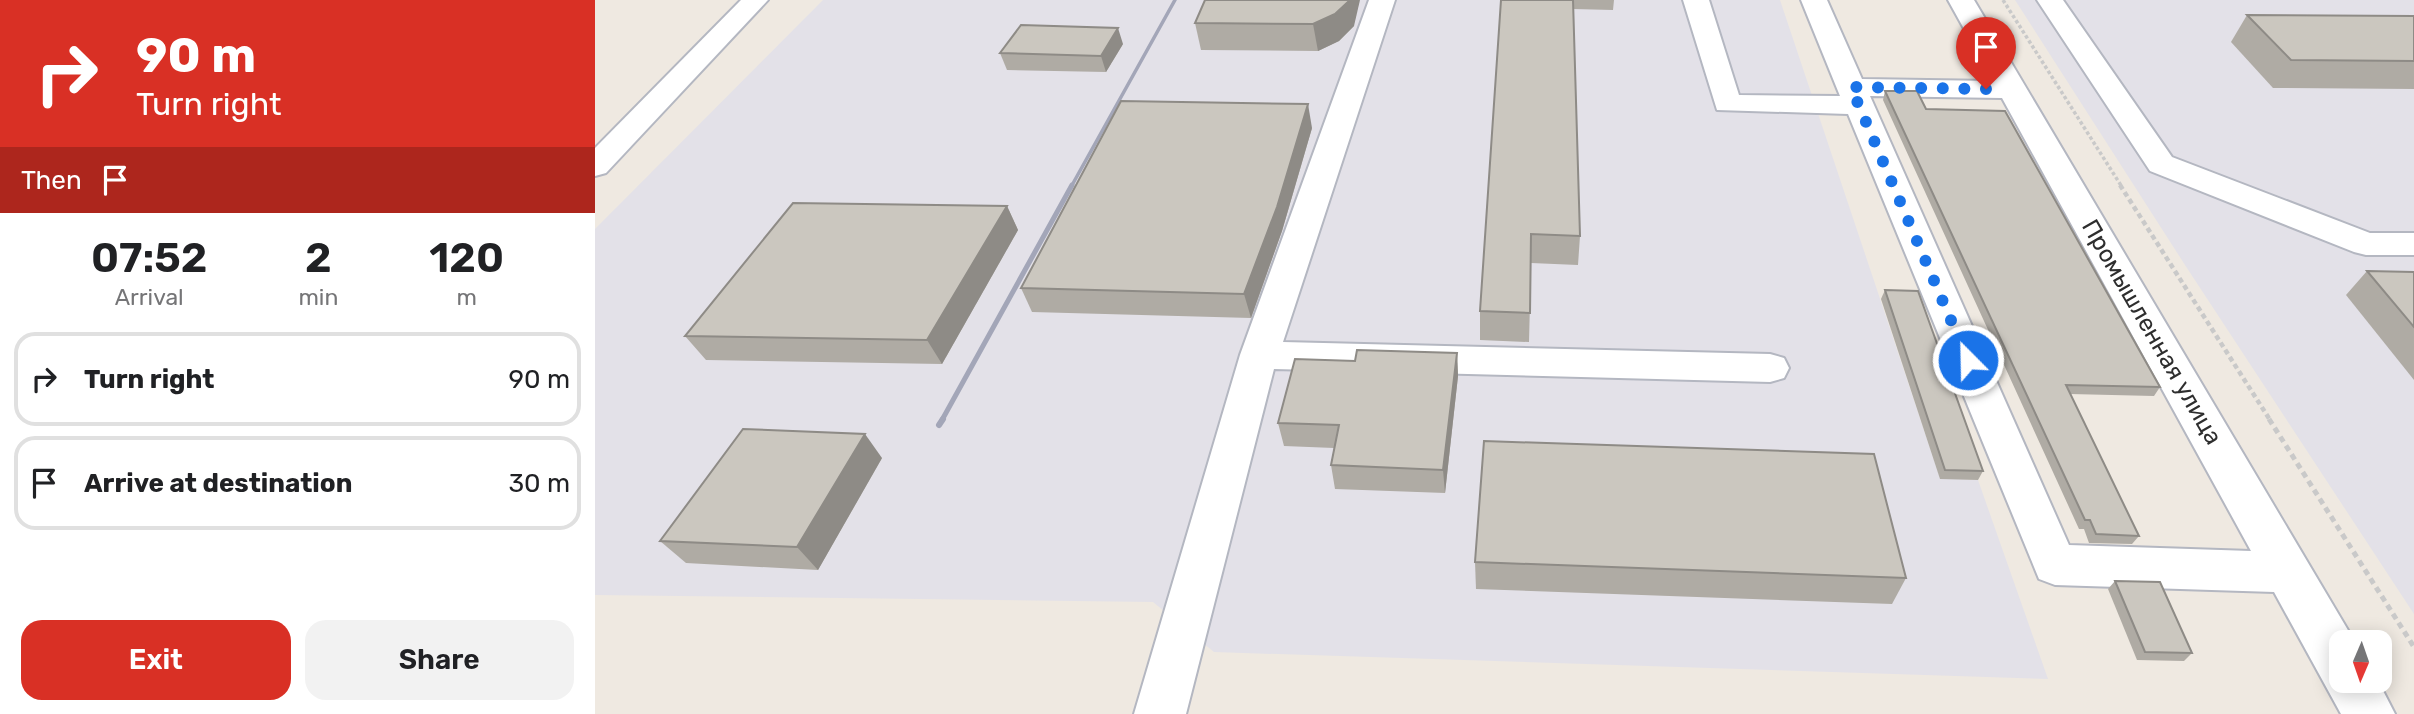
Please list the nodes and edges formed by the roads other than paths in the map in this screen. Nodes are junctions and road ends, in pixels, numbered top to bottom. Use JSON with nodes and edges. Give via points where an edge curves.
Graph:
{"nodes":[{"id":1,"x":755,"y":0,"type":"edge"},
{"id":2,"x":1382,"y":0,"type":"edge"},
{"id":3,"x":1696,"y":0,"type":"edge"},
{"id":4,"x":1814,"y":0,"type":"edge"},
{"id":5,"x":1961,"y":0,"type":"edge"},
{"id":6,"x":2050,"y":0,"type":"edge"},
{"id":7,"x":2013,"y":90,"type":"junction"},
{"id":8,"x":1855,"y":96,"type":"junction"},
{"id":9,"x":595,"y":166,"type":"edge"},
{"id":10,"x":2414,"y":244,"type":"edge"},
{"id":11,"x":1259,"y":355,"type":"junction"},
{"id":12,"x":1770,"y":368,"type":"dead end"},
{"id":13,"x":2290,"y":572,"type":"junction"},
{"id":14,"x":2329,"y":643,"type":"edge"},
{"id":15,"x":2357,"y":693,"type":"edge"},
{"id":16,"x":1160,"y":714,"type":"edge"},
{"id":17,"x":2369,"y":714,"type":"edge"}],
"edges":[{"from":1,"to":9,"type":"street"},
{"from":2,"to":11,"type":"street"},
{"from":3,"to":8,"type":"street","via":[[1727,104]]},
{"from":4,"to":8,"type":"street"},
{"from":5,"to":7,"type":"street","name":"Промышленная улица"},
{"from":6,"to":10,"type":"street","via":[[2161,164],[2366,244]]},
{"from":7,"to":8,"type":"street"},
{"from":7,"to":13,"type":"street","name":"Промышленная улица"},
{"from":8,"to":13,"type":"street","via":[[2055,565]]},
{"from":11,"to":12,"type":"street"},
{"from":11,"to":16,"type":"street"},
{"from":13,"to":14,"type":"street","name":"Промышленная улица"},
{"from":15,"to":17,"type":"street"}]}
